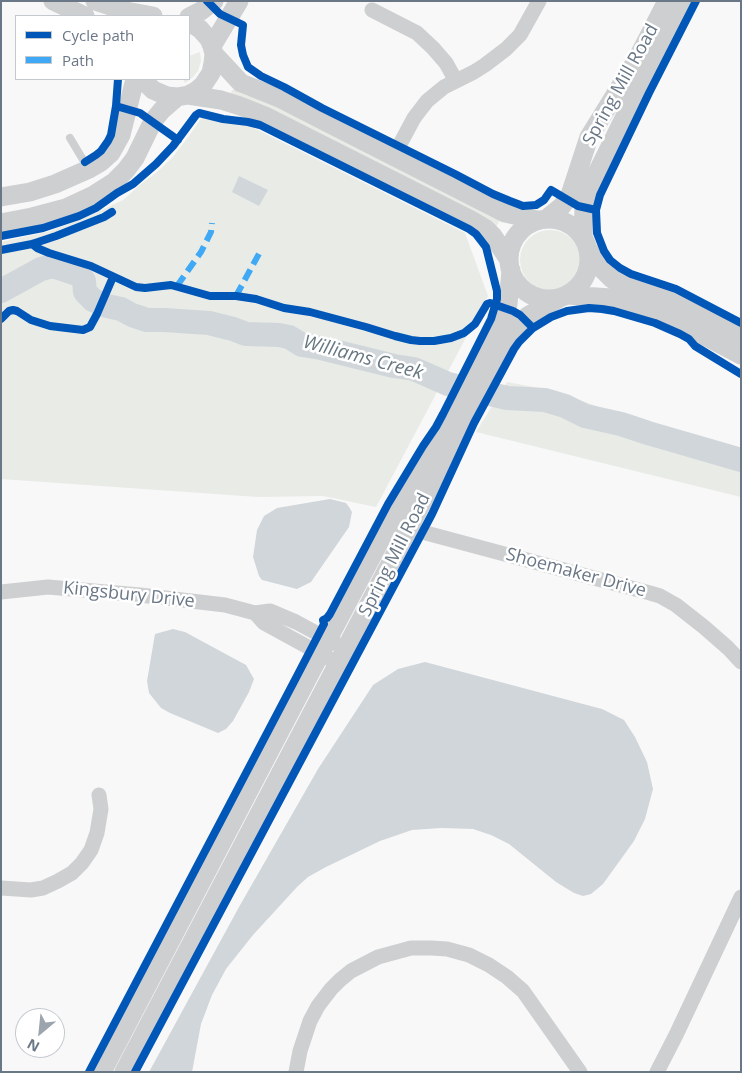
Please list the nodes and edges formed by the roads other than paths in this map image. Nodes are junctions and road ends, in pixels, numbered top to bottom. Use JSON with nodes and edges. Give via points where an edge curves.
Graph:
{"nodes":[{"id":1,"x":53,"y":1,"type":"edge"},
{"id":2,"x":96,"y":1,"type":"edge"},
{"id":3,"x":214,"y":1,"type":"edge"},
{"id":4,"x":239,"y":1,"type":"edge"},
{"id":5,"x":539,"y":1,"type":"edge"},
{"id":6,"x":667,"y":1,"type":"edge"},
{"id":7,"x":684,"y":1,"type":"edge"},
{"id":8,"x":372,"y":10,"type":"dead end"},
{"id":9,"x":83,"y":15,"type":"edge"},
{"id":10,"x":148,"y":15,"type":"edge"},
{"id":11,"x":190,"y":16,"type":"edge"},
{"id":12,"x":190,"y":23,"type":"edge"},
{"id":13,"x":213,"y":50,"type":"junction"},
{"id":14,"x":135,"y":80,"type":"edge"},
{"id":15,"x":143,"y":80,"type":"edge"},
{"id":16,"x":456,"y":81,"type":"junction"},
{"id":17,"x":182,"y":96,"type":"junction"},
{"id":18,"x":70,"y":138,"type":"dead end"},
{"id":19,"x":392,"y":157,"type":"junction"},
{"id":20,"x":89,"y":169,"type":"junction"},
{"id":21,"x":1,"y":197,"type":"edge"},
{"id":22,"x":542,"y":220,"type":"junction"},
{"id":23,"x":1,"y":223,"type":"edge"},
{"id":24,"x":586,"y":244,"type":"junction"},
{"id":25,"x":510,"y":265,"type":"junction"},
{"id":26,"x":565,"y":296,"type":"junction"},
{"id":27,"x":741,"y":334,"type":"edge"},
{"id":28,"x":741,"y":356,"type":"edge"},
{"id":29,"x":485,"y":369,"type":"junction"},
{"id":30,"x":459,"y":416,"type":"junction"},
{"id":31,"x":389,"y":524,"type":"junction"},
{"id":32,"x":409,"y":529,"type":"junction"},
{"id":33,"x":1,"y":592,"type":"edge"},
{"id":34,"x":324,"y":646,"type":"junction"},
{"id":35,"x":342,"y":656,"type":"junction"},
{"id":36,"x":741,"y":662,"type":"edge"},
{"id":37,"x":99,"y":795,"type":"dead end"},
{"id":38,"x":1,"y":888,"type":"edge"},
{"id":39,"x":741,"y":897,"type":"edge"},
{"id":40,"x":102,"y":1072,"type":"edge"},
{"id":41,"x":124,"y":1072,"type":"edge"},
{"id":42,"x":296,"y":1072,"type":"edge"},
{"id":43,"x":580,"y":1072,"type":"edge"},
{"id":44,"x":657,"y":1072,"type":"edge"}],
"edges":[{"from":1,"to":9,"type":"street"},
{"from":2,"to":10,"type":"street"},
{"from":3,"to":11,"type":"street"},
{"from":4,"to":13,"type":"street"},
{"from":5,"to":16,"type":"street","via":[[520,35],[506,50]]},
{"from":6,"to":22,"type":"street","name":"Spring Mill Road","via":[[636,61],[589,137],[570,195],[562,206]]},
{"from":7,"to":24,"type":"street","name":"Spring Mill Road","via":[[588,192],[584,212]]},
{"from":8,"to":16,"type":"street","via":[[417,33],[446,63]]},
{"from":12,"to":13,"type":"street","via":[[209,39]]},
{"from":13,"to":17,"type":"street","via":[[211,73],[204,85]]},
{"from":13,"to":19,"type":"street","via":[[241,84],[269,94]]},
{"from":14,"to":20,"type":"street","via":[[117,144],[101,162]]},
{"from":15,"to":17,"type":"street","via":[[159,94]]},
{"from":16,"to":19,"type":"street","via":[[427,101]]},
{"from":17,"to":23,"type":"street","via":[[153,121],[135,158],[114,182],[66,208]]},
{"from":17,"to":25,"type":"street","via":[[221,100],[266,116],[471,220],[493,236]]},
{"from":18,"to":20,"type":"lane"},
{"from":19,"to":22,"type":"street","via":[[505,213]]},
{"from":20,"to":21,"type":"street","via":[[30,192]]},
{"from":22,"to":24,"type":"street","via":[[563,221],[571,225]]},
{"from":22,"to":25,"type":"street","via":[[530,223],[519,232],[511,245]]},
{"from":24,"to":26,"type":"street","via":[[589,264],[586,276]]},
{"from":24,"to":27,"type":"street","via":[[597,264],[612,279],[676,302]]},
{"from":25,"to":26,"type":"street","via":[[515,280],[531,294],[552,299]]},
{"from":25,"to":29,"type":"street","name":"Spring Mill Road","via":[[507,309]]},
{"from":26,"to":28,"type":"street","via":[[610,298],[646,307]]},
{"from":26,"to":29,"type":"street","name":"Spring Mill Road","via":[[520,322]]},
{"from":29,"to":30,"type":"street","name":"Spring Mill Road"},
{"from":30,"to":31,"type":"street","name":"Spring Mill Road"},
{"from":30,"to":32,"type":"street","name":"Spring Mill Road"},
{"from":31,"to":32,"type":"street","name":"Shoemaker Drive"},
{"from":31,"to":34,"type":"street","name":"Spring Mill Road"},
{"from":32,"to":35,"type":"street","name":"Spring Mill Road"},
{"from":32,"to":36,"type":"street","name":"Shoemaker Drive","via":[[660,596],[697,622]]},
{"from":33,"to":34,"type":"street","name":"Kingsbury Drive","via":[[48,587],[225,605],[255,613],[270,611],[296,622]]},
{"from":34,"to":35,"type":"street","name":"Kingsbury Drive"},
{"from":34,"to":40,"type":"street","name":"Spring Mill Road"},
{"from":35,"to":41,"type":"street","name":"Spring Mill Road"},
{"from":37,"to":38,"type":"street","via":[[101,809],[97,833],[91,850],[72,873],[43,888]]},
{"from":39,"to":44,"type":"street"},
{"from":42,"to":43,"type":"street","via":[[310,1021],[340,980],[378,957],[411,948],[447,949],[469,955],[507,977],[523,991]]}]}
